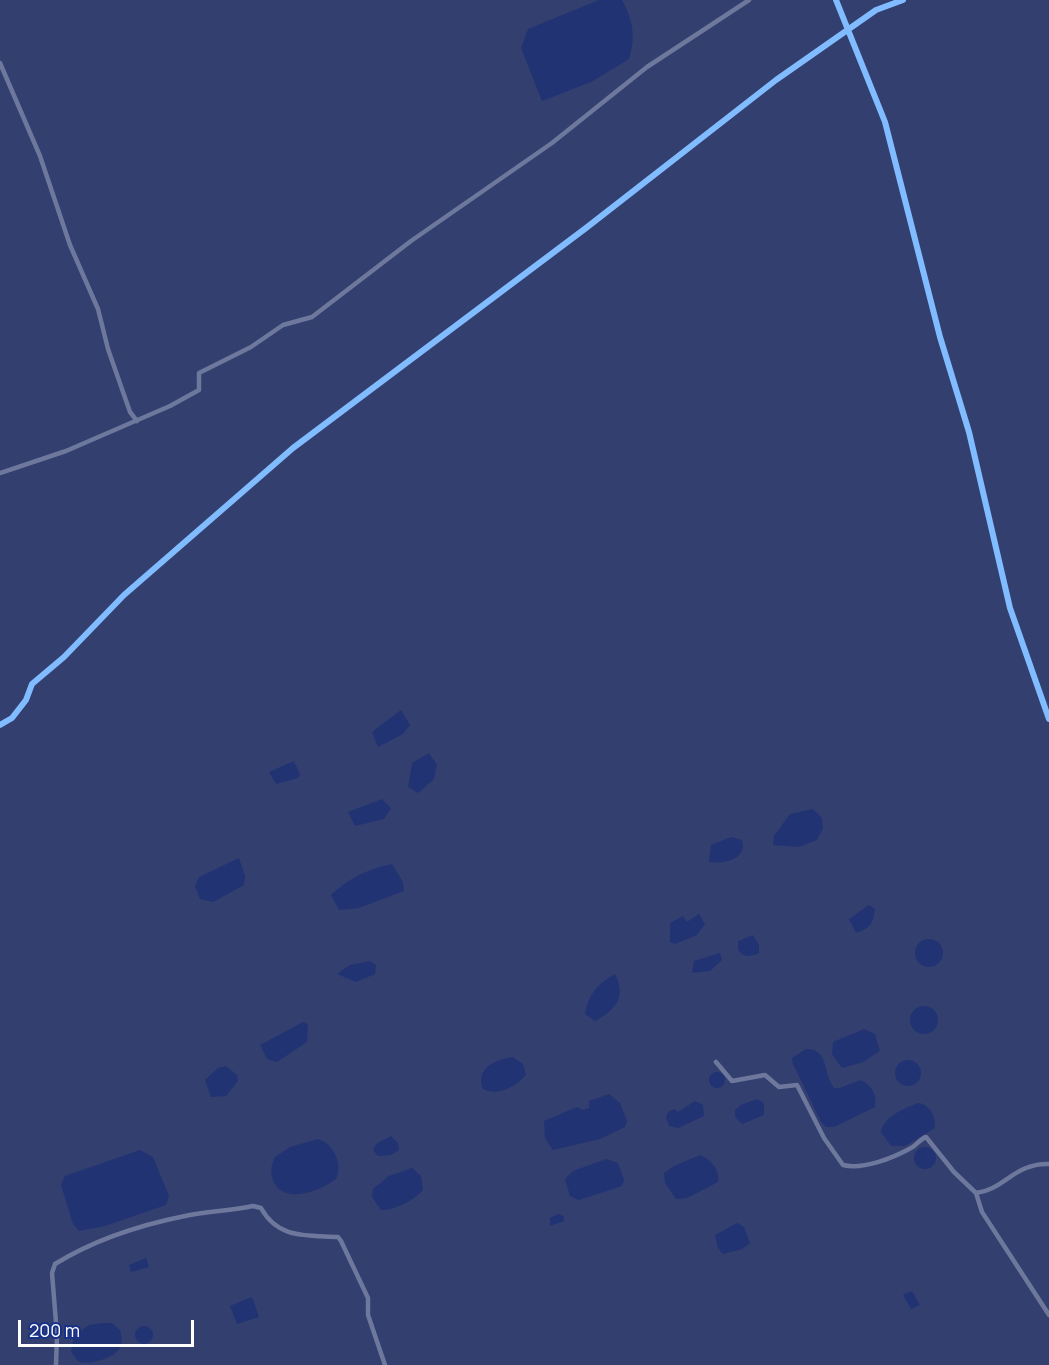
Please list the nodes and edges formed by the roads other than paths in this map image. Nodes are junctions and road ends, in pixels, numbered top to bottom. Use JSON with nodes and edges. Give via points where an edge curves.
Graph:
{"nodes":[{"id":1,"x":749,"y":0,"type":"edge"},
{"id":2,"x":836,"y":0,"type":"edge"},
{"id":3,"x":903,"y":0,"type":"edge"},
{"id":4,"x":849,"y":28,"type":"junction"},
{"id":5,"x":0,"y":63,"type":"edge"},
{"id":6,"x":137,"y":421,"type":"junction"},
{"id":7,"x":0,"y":473,"type":"edge"},
{"id":8,"x":1049,"y":719,"type":"edge"},
{"id":9,"x":0,"y":725,"type":"edge"},
{"id":10,"x":716,"y":1062,"type":"dead end"},
{"id":11,"x":1049,"y":1164,"type":"edge"},
{"id":12,"x":976,"y":1193,"type":"junction"},
{"id":13,"x":1049,"y":1315,"type":"edge"},
{"id":14,"x":56,"y":1365,"type":"edge"},
{"id":15,"x":385,"y":1365,"type":"edge"}],
"edges":[{"from":1,"to":6,"type":"street","via":[[647,67],[552,143],[411,241],[312,317],[283,325],[199,373],[199,390]]},
{"from":2,"to":4,"type":"street"},
{"from":3,"to":4,"type":"street","via":[[876,10]]},
{"from":4,"to":8,"type":"street","via":[[885,122],[940,337],[969,432],[1010,608]]},
{"from":4,"to":9,"type":"street","via":[[705,133],[586,228],[293,448],[124,595],[32,684],[12,718]]},
{"from":5,"to":6,"type":"street","via":[[40,156],[70,245],[98,309],[130,412]]},
{"from":6,"to":7,"type":"street"},
{"from":10,"to":12,"type":"street","via":[[732,1081],[765,1075],[779,1087],[797,1085],[824,1138],[843,1165],[863,1165],[911,1148],[926,1137]]},
{"from":11,"to":12,"type":"street","via":[[1032,1163],[987,1192]]},
{"from":12,"to":13,"type":"street","via":[[982,1212]]},
{"from":14,"to":15,"type":"street","via":[[52,1274],[55,1264],[93,1243],[133,1230],[185,1216],[253,1206],[261,1208],[271,1224],[281,1230],[338,1237],[368,1298],[369,1315]]}]}
